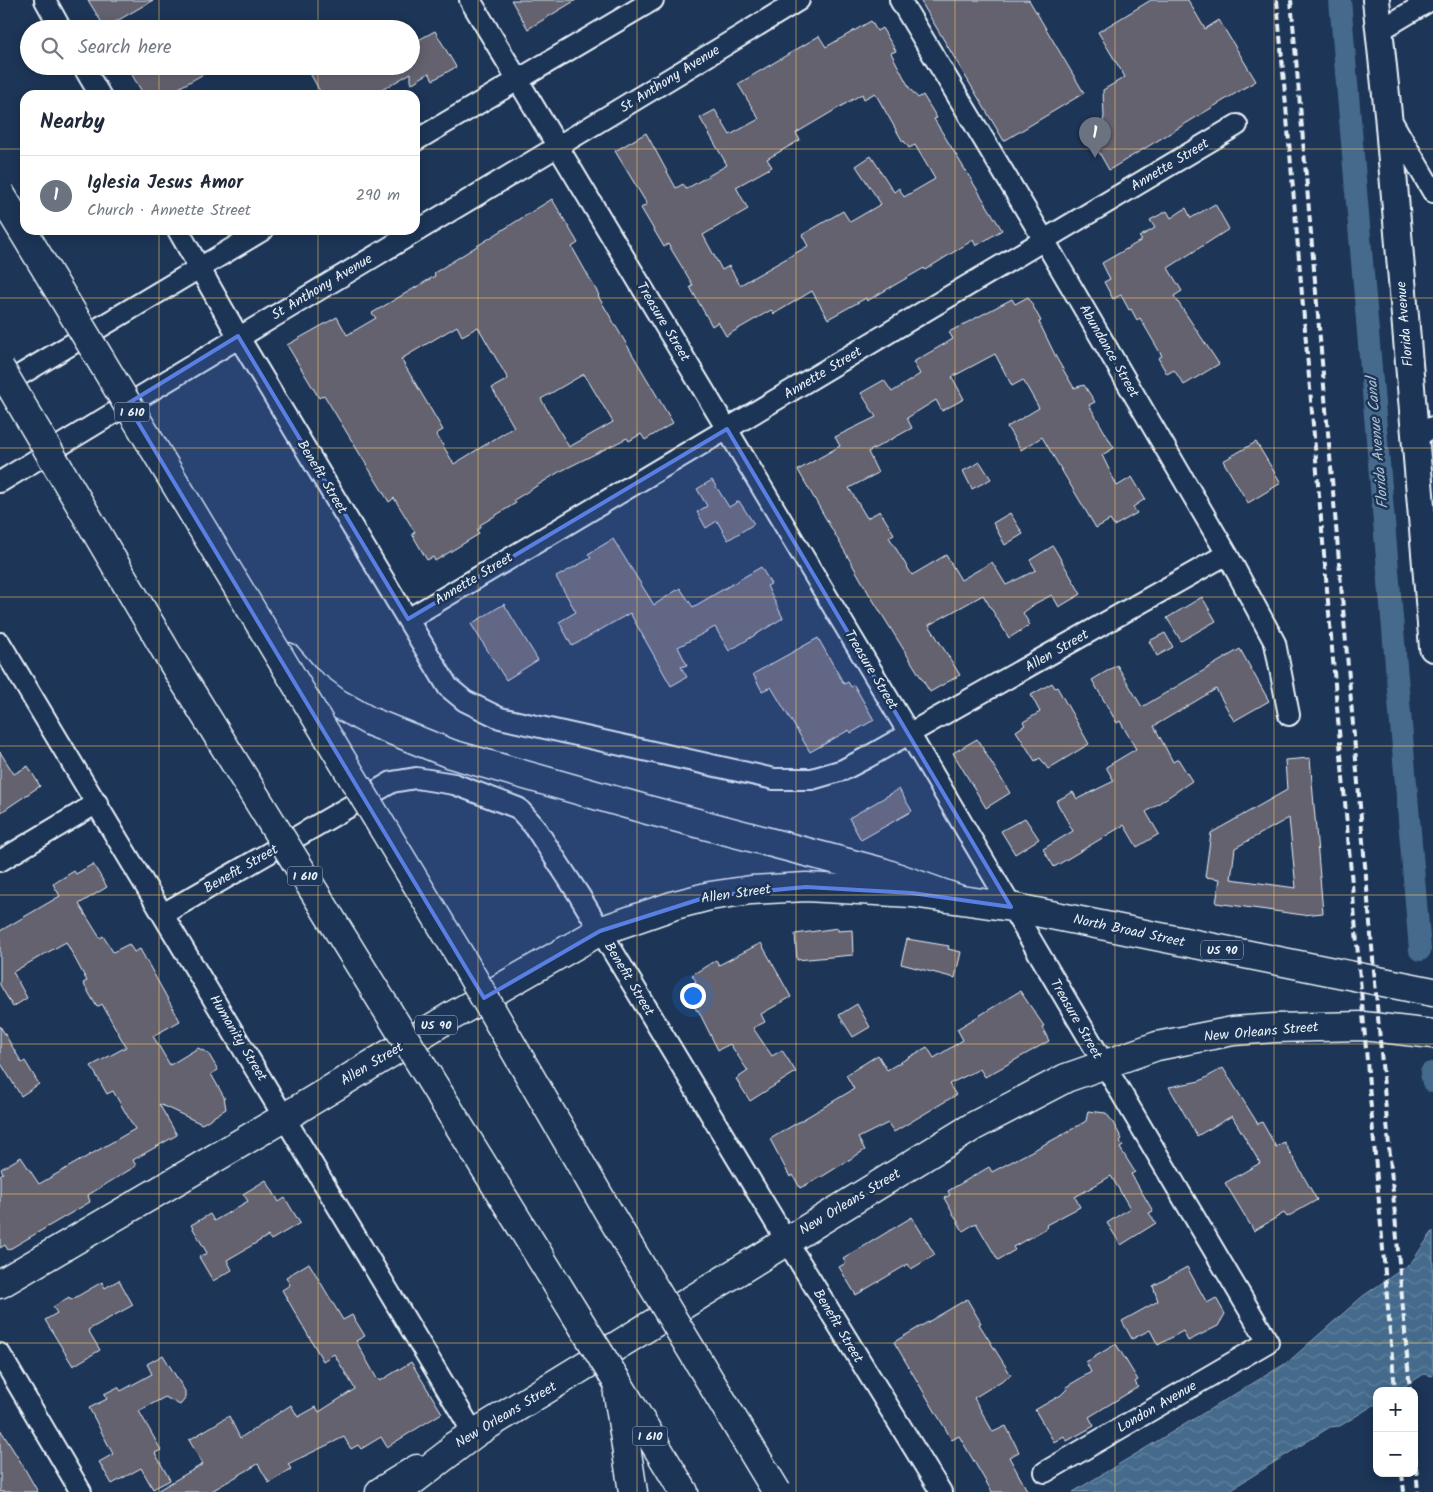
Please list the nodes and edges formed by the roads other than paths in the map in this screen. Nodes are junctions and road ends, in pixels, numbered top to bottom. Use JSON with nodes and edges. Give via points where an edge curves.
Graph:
{"nodes":[{"id":1,"x":45,"y":0,"type":"edge"},
{"id":2,"x":470,"y":0,"type":"edge"},
{"id":3,"x":654,"y":0,"type":"edge"},
{"id":4,"x":799,"y":0,"type":"edge"},
{"id":5,"x":900,"y":0,"type":"edge"},
{"id":6,"x":1376,"y":0,"type":"edge"},
{"id":7,"x":1431,"y":0,"type":"edge"},
{"id":8,"x":56,"y":20,"type":"edge"},
{"id":9,"x":1379,"y":31,"type":"junction"},
{"id":10,"x":88,"y":75,"type":"edge"},
{"id":11,"x":519,"y":81,"type":"junction"},
{"id":12,"x":97,"y":90,"type":"edge"},
{"id":13,"x":1388,"y":114,"type":"junction"},
{"id":14,"x":1237,"y":125,"type":"dead end"},
{"id":15,"x":420,"y":138,"type":"edge"},
{"id":16,"x":559,"y":147,"type":"junction"},
{"id":17,"x":1433,"y":192,"type":"edge"},
{"id":18,"x":0,"y":193,"type":"edge"},
{"id":19,"x":20,"y":226,"type":"edge"},
{"id":20,"x":420,"y":229,"type":"edge"},
{"id":21,"x":25,"y":235,"type":"edge"},
{"id":22,"x":181,"y":235,"type":"edge"},
{"id":23,"x":254,"y":235,"type":"edge"},
{"id":24,"x":410,"y":235,"type":"edge"},
{"id":25,"x":1044,"y":240,"type":"junction"},
{"id":26,"x":199,"y":267,"type":"junction"},
{"id":27,"x":238,"y":336,"type":"junction"},
{"id":28,"x":0,"y":368,"type":"edge"},
{"id":29,"x":0,"y":386,"type":"edge"},
{"id":30,"x":727,"y":429,"type":"junction"},
{"id":31,"x":1424,"y":432,"type":"edge"},
{"id":32,"x":0,"y":482,"type":"edge"},
{"id":33,"x":1227,"y":554,"type":"junction"},
{"id":34,"x":408,"y":619,"type":"junction"},
{"id":35,"x":264,"y":631,"type":"junction"},
{"id":36,"x":0,"y":642,"type":"edge"},
{"id":37,"x":1433,"y":648,"type":"edge"},
{"id":38,"x":1289,"y":715,"type":"dead end"},
{"id":39,"x":910,"y":735,"type":"junction"},
{"id":40,"x":774,"y":779,"type":"joint"},
{"id":41,"x":97,"y":804,"type":"junction"},
{"id":42,"x":0,"y":861,"type":"edge"},
{"id":43,"x":912,"y":893,"type":"joint"},
{"id":44,"x":958,"y":899,"type":"junction"},
{"id":45,"x":1011,"y":907,"type":"junction"},
{"id":46,"x":163,"y":914,"type":"junction"},
{"id":47,"x":600,"y":931,"type":"junction"},
{"id":48,"x":1433,"y":992,"type":"edge"},
{"id":49,"x":1433,"y":1034,"type":"edge"},
{"id":50,"x":1102,"y":1064,"type":"junction"},
{"id":51,"x":285,"y":1118,"type":"junction"},
{"id":52,"x":786,"y":1240,"type":"junction"},
{"id":53,"x":0,"y":1284,"type":"edge"},
{"id":54,"x":1268,"y":1342,"type":"joint"},
{"id":55,"x":0,"y":1354,"type":"edge"},
{"id":56,"x":616,"y":1380,"type":"junction"},
{"id":57,"x":474,"y":1434,"type":"junction"},
{"id":58,"x":1045,"y":1472,"type":"dead end"},
{"id":59,"x":778,"y":1491,"type":"edge"},
{"id":60,"x":81,"y":1492,"type":"edge"},
{"id":61,"x":380,"y":1492,"type":"edge"},
{"id":62,"x":398,"y":1492,"type":"edge"},
{"id":63,"x":633,"y":1492,"type":"edge"},
{"id":64,"x":684,"y":1492,"type":"edge"},
{"id":65,"x":941,"y":1492,"type":"edge"}],
"edges":[{"from":1,"to":8,"type":"street"},
{"from":2,"to":11,"type":"street","name":"Treasure Street"},
{"from":3,"to":11,"type":"street"},
{"from":4,"to":16,"type":"street","name":"St Anthony Avenue"},
{"from":5,"to":25,"type":"street","name":"Abundance Street"},
{"from":6,"to":9,"type":"street","name":"Florida Avenue"},
{"from":7,"to":9,"type":"street"},
{"from":9,"to":13,"type":"street","name":"Florida Avenue"},
{"from":10,"to":12,"type":"street"},
{"from":11,"to":15,"type":"street"},
{"from":11,"to":16,"type":"street","name":"Treasure Street"},
{"from":13,"to":17,"type":"street"},
{"from":13,"to":31,"type":"street","name":"Florida Avenue"},
{"from":14,"to":25,"type":"street","name":"Annette Street"},
{"from":16,"to":20,"type":"street","name":"St Anthony Avenue"},
{"from":16,"to":30,"type":"street","name":"Treasure Street"},
{"from":18,"to":19,"type":"main road","number":"I 610","bridge":true},
{"from":21,"to":35,"type":"main road","number":"I 610","bridge":true},
{"from":22,"to":26,"type":"street","name":"Benefit Street"},
{"from":23,"to":26,"type":"street"},
{"from":24,"to":27,"type":"street","name":"St Anthony Avenue"},
{"from":25,"to":30,"type":"street","name":"Annette Street"},
{"from":25,"to":33,"type":"street","name":"Abundance Street"},
{"from":26,"to":27,"type":"street","name":"Benefit Street"},
{"from":26,"to":29,"type":"street"},
{"from":27,"to":32,"type":"street","name":"St Anthony Avenue"},
{"from":27,"to":34,"type":"street","name":"Benefit Street"},
{"from":28,"to":56,"type":"main road","number":"I 610","bridge":true,"via":[[174,663]]},
{"from":30,"to":34,"type":"street","name":"Annette Street"},
{"from":30,"to":39,"type":"street","name":"Treasure Street"},
{"from":31,"to":37,"type":"street","name":"Florida Avenue"},
{"from":33,"to":38,"type":"street","name":"Abundance Street","via":[[1275,643]]},
{"from":33,"to":39,"type":"street","name":"Allen Street"},
{"from":34,"to":40,"type":"street","name":"Benefit Street","via":[[448,687],[465,701],[500,718]]},
{"from":35,"to":44,"type":"main road","bridge":true,"via":[[308,681],[337,703],[369,721],[451,754],[882,872]]},
{"from":35,"to":59,"type":"main road","number":"I 610","bridge":true,"via":[[465,964],[608,1213]]},
{"from":36,"to":41,"type":"street","name":"Humanity Street"},
{"from":39,"to":40,"type":"street","name":"Allen Street","via":[[843,770],[812,779]]},
{"from":39,"to":45,"type":"street","name":"Treasure Street"},
{"from":41,"to":42,"type":"street"},
{"from":41,"to":46,"type":"street","name":"Humanity Street"},
{"from":43,"to":44,"type":"main road","name":"North Broad Street","number":"US 90"},
{"from":43,"to":47,"type":"main road","name":"Allen Street","number":"US 90","via":[[806,887],[750,890],[675,905]]},
{"from":44,"to":45,"type":"main road","name":"North Broad Street","number":"US 90"},
{"from":45,"to":48,"type":"main road","name":"North Broad Street","number":"US 90"},
{"from":45,"to":50,"type":"street","name":"Treasure Street"},
{"from":46,"to":47,"type":"street","name":"Benefit Street","via":[[392,782],[416,778],[454,784],[518,808],[534,826]]},
{"from":46,"to":51,"type":"street","name":"Humanity Street"},
{"from":47,"to":51,"type":"main road","name":"Allen Street","number":"US 90","via":[[450,1017]]},
{"from":47,"to":52,"type":"street","name":"Benefit Street"},
{"from":49,"to":50,"type":"main road","name":"New Orleans Street","via":[[1363,1026],[1233,1031],[1157,1046]]},
{"from":50,"to":52,"type":"main road","name":"New Orleans Street","via":[[1066,1078],[1000,1112]]},
{"from":50,"to":54,"type":"street","name":"Treasure Street"},
{"from":51,"to":53,"type":"main road","name":"Allen Street","number":"US 90"},
{"from":51,"to":57,"type":"street","name":"Humanity Street"},
{"from":52,"to":57,"type":"main road","name":"New Orleans Street"},
{"from":52,"to":65,"type":"street","name":"Benefit Street"},
{"from":54,"to":58,"type":"street","name":"London Avenue"},
{"from":55,"to":60,"type":"street"},
{"from":56,"to":63,"type":"main road"},
{"from":56,"to":64,"type":"main road","number":"I 610"},
{"from":57,"to":61,"type":"main road","name":"New Orleans Street"},
{"from":57,"to":62,"type":"main road"}]}
